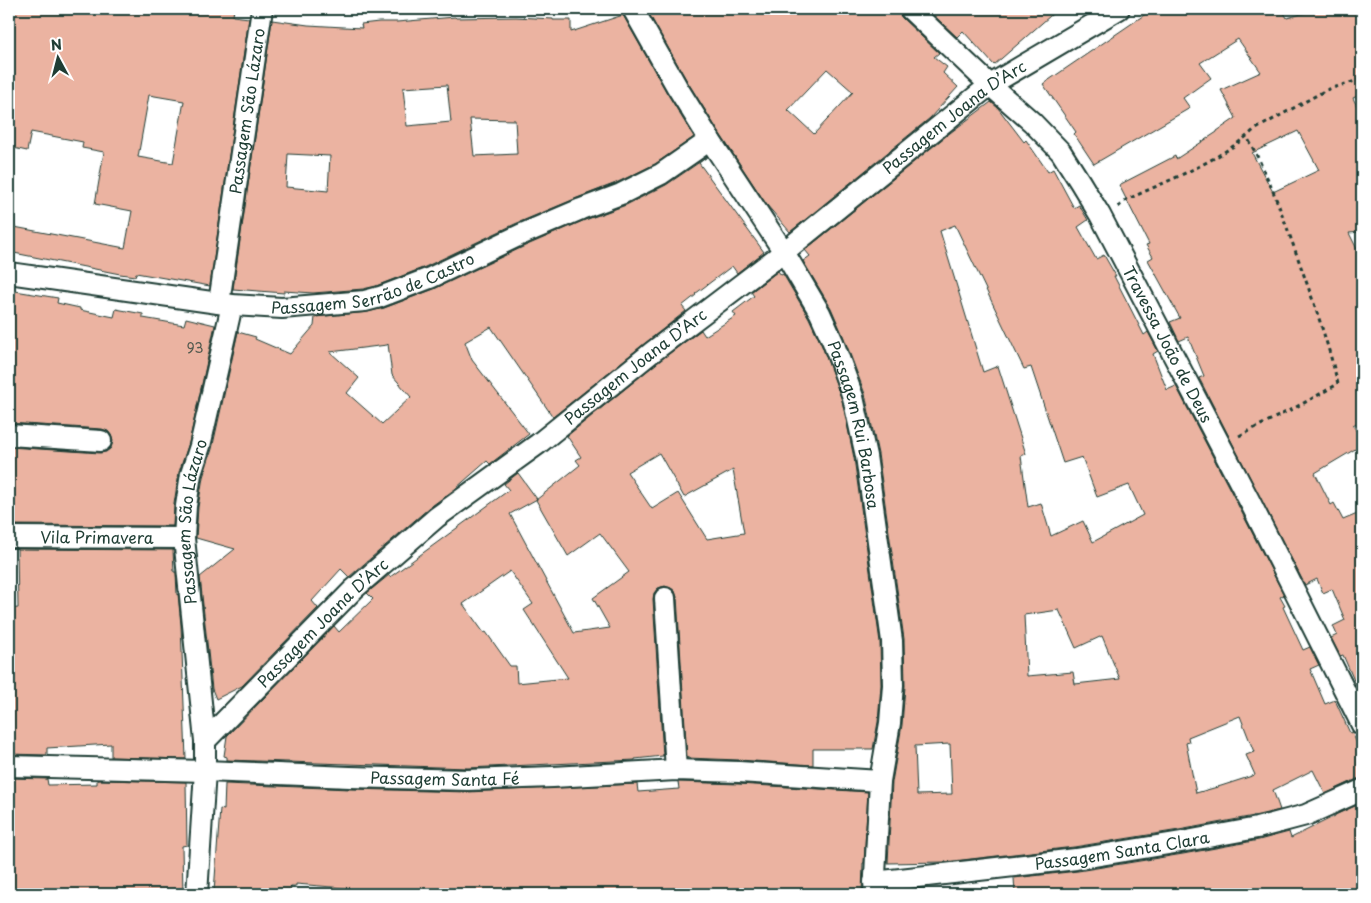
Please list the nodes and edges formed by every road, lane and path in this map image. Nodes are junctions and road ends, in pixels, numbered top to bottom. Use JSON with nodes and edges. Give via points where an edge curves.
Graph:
{"nodes":[{"id":1,"x":262,"y":9,"type":"edge"},
{"id":2,"x":633,"y":9,"type":"edge"},
{"id":3,"x":910,"y":9,"type":"edge"},
{"id":4,"x":1119,"y":9,"type":"edge"},
{"id":5,"x":1088,"y":17,"type":"edge"},
{"id":6,"x":1362,"y":79,"type":"edge"},
{"id":7,"x":990,"y":85,"type":"junction"},
{"id":8,"x":1246,"y":137,"type":"junction"},
{"id":9,"x":710,"y":140,"type":"junction"},
{"id":10,"x":1102,"y":220,"type":"junction"},
{"id":11,"x":784,"y":252,"type":"junction"},
{"id":12,"x":9,"y":273,"type":"edge"},
{"id":13,"x":225,"y":304,"type":"junction"},
{"id":14,"x":9,"y":435,"type":"edge"},
{"id":15,"x":101,"y":441,"type":"dead end"},
{"id":16,"x":1220,"y":445,"type":"junction"},
{"id":17,"x":9,"y":537,"type":"edge"},
{"id":18,"x":184,"y":538,"type":"junction"},
{"id":19,"x":665,"y":598,"type":"dead end"},
{"id":20,"x":1362,"y":726,"type":"edge"},
{"id":21,"x":205,"y":740,"type":"junction"},
{"id":22,"x":9,"y":766,"type":"edge"},
{"id":23,"x":676,"y":770,"type":"junction"},
{"id":24,"x":205,"y":771,"type":"junction"},
{"id":25,"x":880,"y":781,"type":"junction"},
{"id":26,"x":1362,"y":790,"type":"edge"},
{"id":27,"x":874,"y":888,"type":"edge"},
{"id":28,"x":197,"y":894,"type":"edge"}],
"edges":[{"from":1,"to":13,"type":"street","name":"Passagem São Lázaro"},
{"from":2,"to":9,"type":"street","name":"Passagem Rui Barbosa"},
{"from":3,"to":7,"type":"street","name":"Travessa João de Deus"},
{"from":4,"to":5,"type":"street","name":"Passagem Joana D’Arc"},
{"from":5,"to":7,"type":"street","name":"Passagem Joana D’Arc"},
{"from":6,"to":8,"type":"path","via":[[1326,90]]},
{"from":7,"to":10,"type":"street","name":"Travessa João de Deus","via":[[1061,152]]},
{"from":7,"to":11,"type":"street","name":"Passagem Joana D’Arc"},
{"from":8,"to":10,"type":"path","via":[[1208,161],[1126,200]]},
{"from":8,"to":16,"type":"path","via":[[1274,193],[1338,384]]},
{"from":9,"to":11,"type":"street","name":"Passagem Rui Barbosa"},
{"from":9,"to":13,"type":"street","name":"Passagem Serrão de Castro","via":[[661,174],[621,194],[380,297],[282,308]]},
{"from":10,"to":16,"type":"street","name":"Travessa João de Deus"},
{"from":11,"to":21,"type":"street","name":"Passagem Joana D’Arc","via":[[538,444],[437,516],[354,589]]},
{"from":11,"to":25,"type":"street","name":"Passagem Rui Barbosa","via":[[833,342],[853,397],[866,456],[892,641],[894,685]]},
{"from":12,"to":13,"type":"street","name":"Passagem Serrão de Castro"},
{"from":13,"to":18,"type":"street","name":"Passagem São Lázaro","via":[[200,446],[191,474]]},
{"from":14,"to":15,"type":"street"},
{"from":16,"to":20,"type":"street","name":"Travessa João de Deus"},
{"from":17,"to":18,"type":"street","name":"Vila Primavera"},
{"from":18,"to":21,"type":"street","name":"Passagem São Lázaro"},
{"from":19,"to":23,"type":"street"},
{"from":21,"to":24,"type":"street"},
{"from":22,"to":24,"type":"street","name":"Passagem Santa Fé"},
{"from":23,"to":24,"type":"street","name":"Passagem Santa Fé","via":[[468,780]]},
{"from":23,"to":25,"type":"street","name":"Passagem Santa Fé"},
{"from":24,"to":28,"type":"street"},
{"from":25,"to":27,"type":"street","name":"Passagem Rui Barbosa"},
{"from":26,"to":27,"type":"street","name":"Passagem Santa Clara","via":[[1306,815],[1257,828],[1076,859]]}]}
